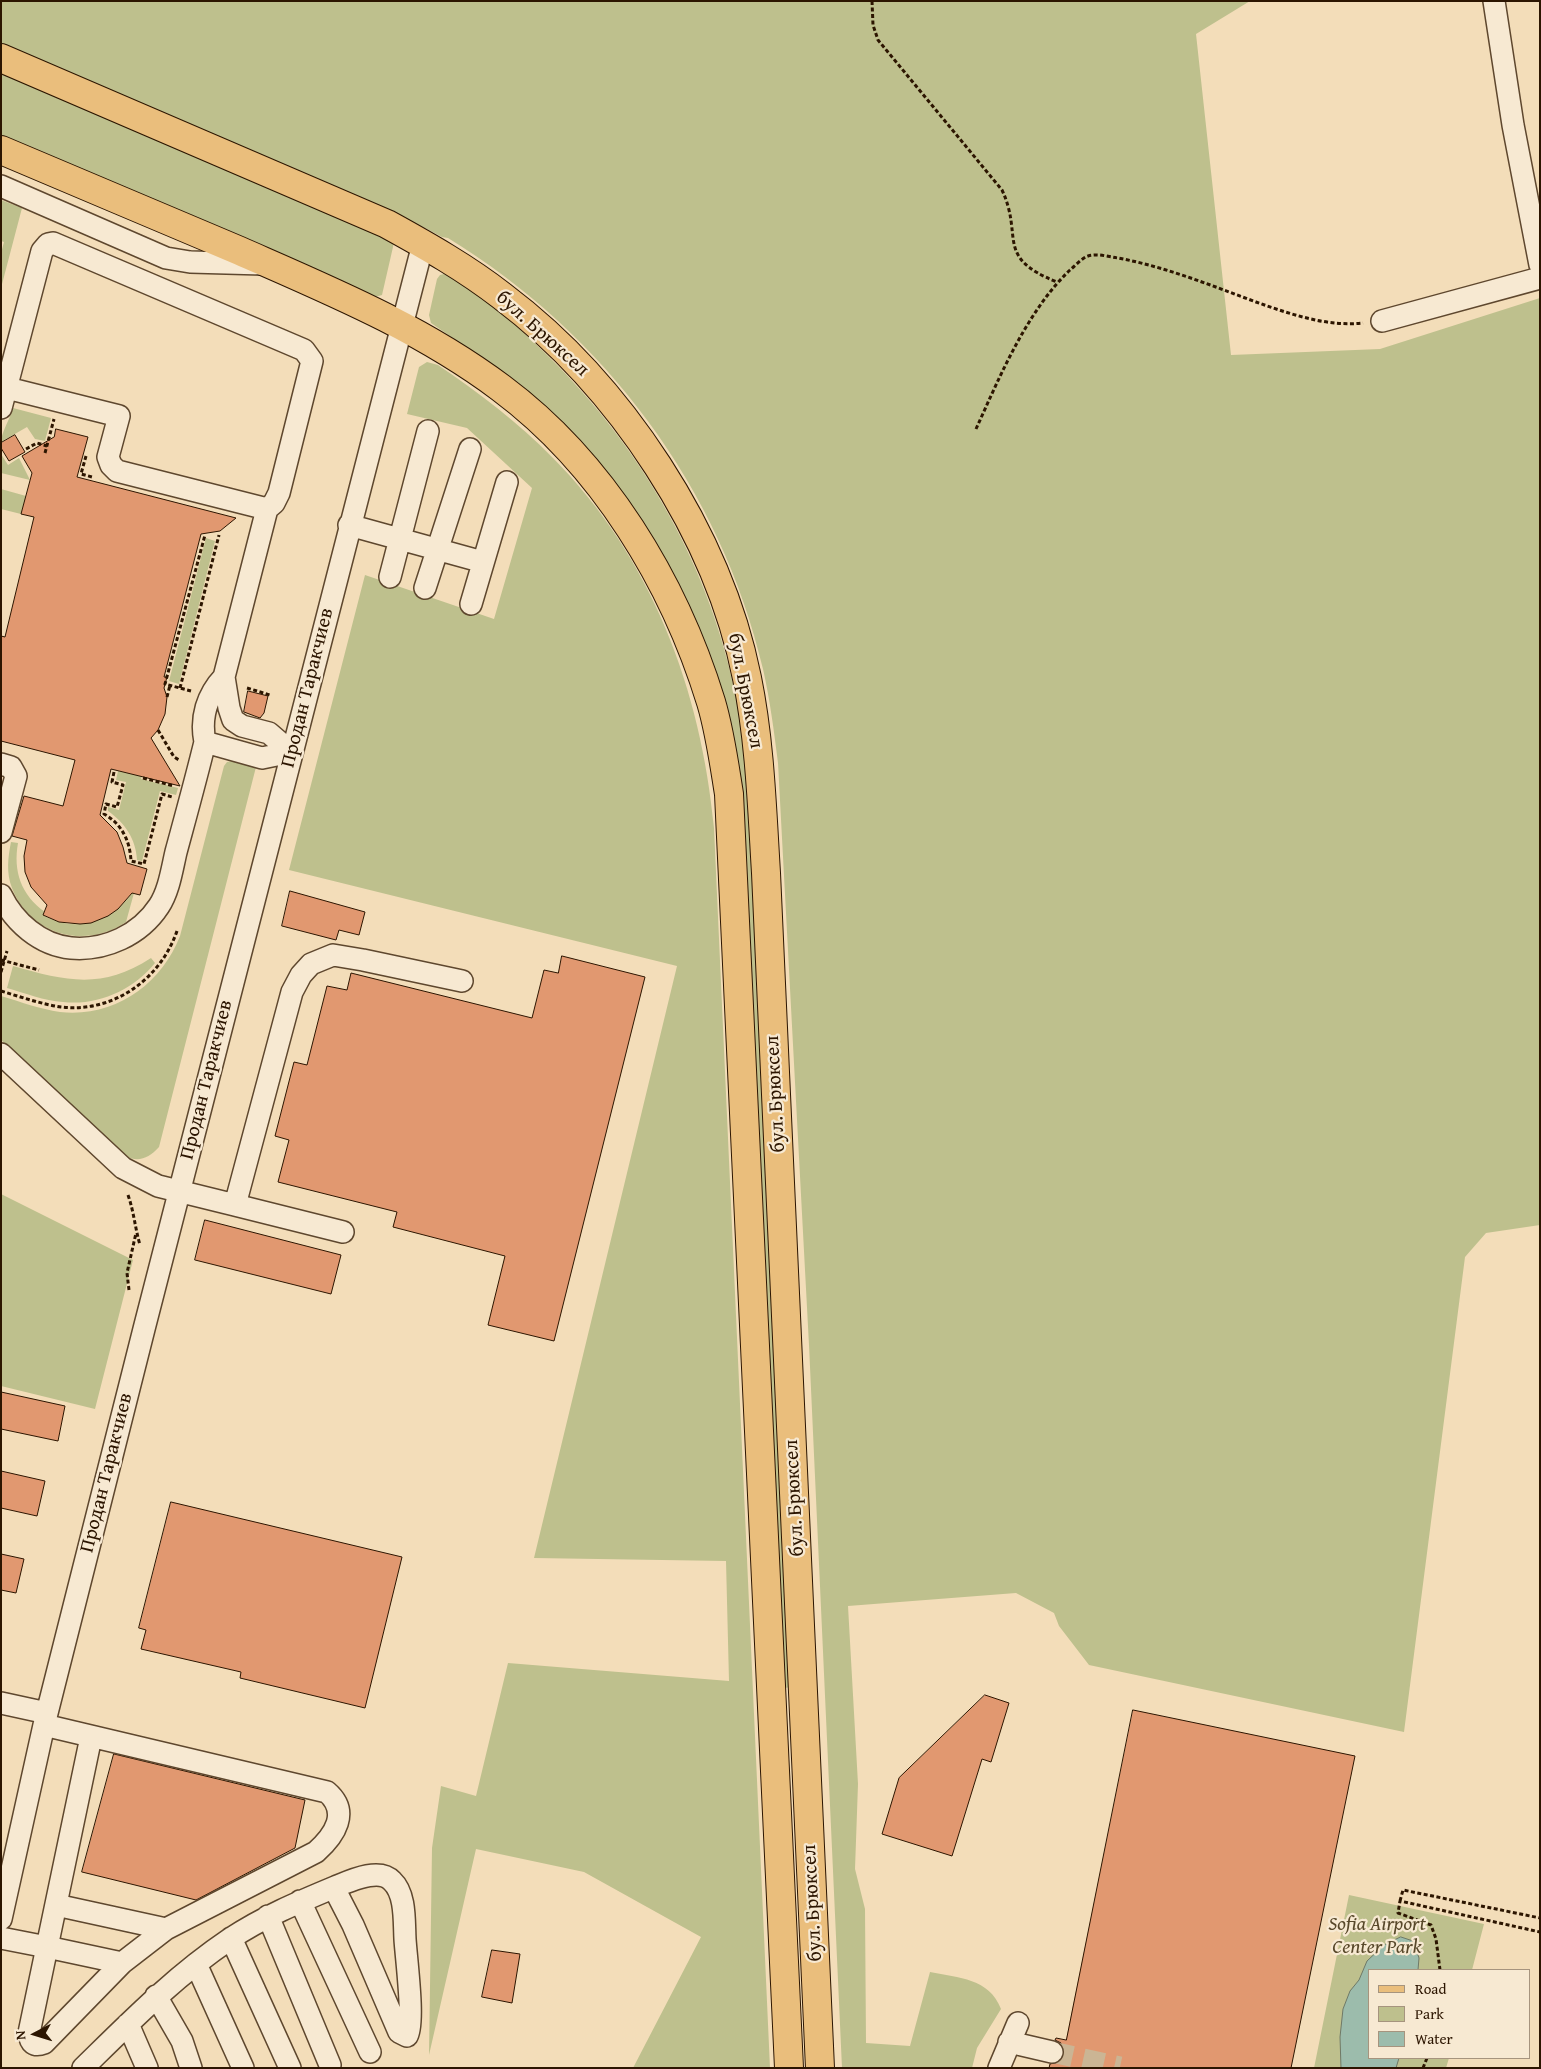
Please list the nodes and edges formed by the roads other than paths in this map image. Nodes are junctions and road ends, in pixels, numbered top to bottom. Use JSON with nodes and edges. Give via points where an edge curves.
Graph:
{"nodes":[{"id":1,"x":1494,"y":1,"type":"edge"},
{"id":2,"x":1,"y":58,"type":"edge"},
{"id":3,"x":1,"y":150,"type":"edge"},
{"id":4,"x":1,"y":186,"type":"edge"},
{"id":5,"x":423,"y":244,"type":"junction"},
{"id":6,"x":270,"y":265,"type":"junction"},
{"id":7,"x":1540,"y":265,"type":"edge"},
{"id":8,"x":1540,"y":278,"type":"edge"},
{"id":9,"x":1382,"y":321,"type":"road end"},
{"id":10,"x":401,"y":324,"type":"junction"},
{"id":11,"x":6,"y":388,"type":"junction"},
{"id":12,"x":1,"y":408,"type":"edge"},
{"id":13,"x":428,"y":430,"type":"dead end"},
{"id":14,"x":470,"y":449,"type":"dead end"},
{"id":15,"x":507,"y":482,"type":"dead end"},
{"id":16,"x":267,"y":509,"type":"junction"},
{"id":17,"x":350,"y":525,"type":"junction"},
{"id":18,"x":400,"y":539,"type":"junction"},
{"id":19,"x":438,"y":550,"type":"junction"},
{"id":20,"x":483,"y":562,"type":"junction"},
{"id":21,"x":390,"y":576,"type":"dead end"},
{"id":22,"x":425,"y":588,"type":"dead end"},
{"id":23,"x":471,"y":604,"type":"dead end"},
{"id":24,"x":224,"y":677,"type":"junction"},
{"id":25,"x":205,"y":742,"type":"junction"},
{"id":26,"x":291,"y":752,"type":"junction"},
{"id":27,"x":1,"y":764,"type":"edge"},
{"id":28,"x":1,"y":832,"type":"edge"},
{"id":29,"x":1,"y":895,"type":"edge"},
{"id":30,"x":462,"y":981,"type":"dead end"},
{"id":31,"x":1,"y":1054,"type":"edge"},
{"id":32,"x":178,"y":1191,"type":"junction"},
{"id":33,"x":235,"y":1205,"type":"junction"},
{"id":34,"x":343,"y":1232,"type":"dead end"},
{"id":35,"x":1,"y":1703,"type":"edge"},
{"id":36,"x":46,"y":1719,"type":"junction"},
{"id":37,"x":91,"y":1737,"type":"junction"},
{"id":38,"x":334,"y":1888,"type":"junction"},
{"id":39,"x":300,"y":1901,"type":"junction"},
{"id":40,"x":56,"y":1904,"type":"junction"},
{"id":41,"x":268,"y":1916,"type":"junction"},
{"id":42,"x":1,"y":1920,"type":"edge"},
{"id":43,"x":166,"y":1929,"type":"junction"},
{"id":44,"x":1,"y":1938,"type":"edge"},
{"id":45,"x":231,"y":1938,"type":"junction"},
{"id":46,"x":47,"y":1947,"type":"junction"},
{"id":47,"x":122,"y":1963,"type":"junction"},
{"id":48,"x":196,"y":1964,"type":"junction"},
{"id":49,"x":156,"y":1996,"type":"junction"},
{"id":50,"x":1018,"y":2023,"type":"dead end"},
{"id":51,"x":128,"y":2024,"type":"junction"},
{"id":52,"x":1009,"y":2042,"type":"junction"},
{"id":53,"x":370,"y":2052,"type":"dead end"},
{"id":54,"x":1052,"y":2052,"type":"tunnel mouth"},
{"id":55,"x":330,"y":2064,"type":"dead end"},
{"id":56,"x":88,"y":2066,"type":"edge"},
{"id":57,"x":147,"y":2068,"type":"edge"},
{"id":58,"x":191,"y":2068,"type":"edge"},
{"id":59,"x":243,"y":2068,"type":"edge"},
{"id":60,"x":290,"y":2068,"type":"edge"},
{"id":61,"x":789,"y":2068,"type":"edge"},
{"id":62,"x":820,"y":2068,"type":"edge"},
{"id":63,"x":999,"y":2068,"type":"edge"}],
"edges":[{"from":1,"to":7,"type":"street","via":[[1513,126]]},
{"from":2,"to":5,"type":"main road","name":"бул. Брюксел","via":[[356,210]]},
{"from":3,"to":6,"type":"main road","name":"бул. Брюксел"},
{"from":4,"to":6,"type":"street","via":[[166,258]]},
{"from":5,"to":10,"type":"street","name":"Продан Таракчиев"},
{"from":5,"to":62,"type":"main road","name":"бул. Брюксел","via":[[503,296],[576,361],[612,400],[681,504],[721,592],[745,670],[758,745],[766,873]]},
{"from":6,"to":10,"type":"main road","name":"бул. Брюксел"},
{"from":8,"to":9,"type":"street"},
{"from":10,"to":17,"type":"street","name":"Продан Таракчиев"},
{"from":10,"to":61,"type":"main road","name":"бул. Брюксел","via":[[503,389],[553,434],[590,475],[635,536],[665,587],[692,646],[711,704],[730,794]]},
{"from":11,"to":12,"type":"street"},
{"from":11,"to":16,"type":"street","via":[[119,416],[108,457],[110,465],[118,470]]},
{"from":11,"to":16,"type":"street","via":[[42,251],[53,243],[304,350],[312,365],[279,493]]},
{"from":13,"to":18,"type":"street"},
{"from":14,"to":19,"type":"street"},
{"from":15,"to":20,"type":"street"},
{"from":16,"to":24,"type":"street"},
{"from":17,"to":18,"type":"street"},
{"from":17,"to":26,"type":"street","name":"Продан Таракчиев"},
{"from":18,"to":19,"type":"street"},
{"from":18,"to":21,"type":"street"},
{"from":19,"to":20,"type":"street"},
{"from":19,"to":22,"type":"street"},
{"from":20,"to":23,"type":"street"},
{"from":24,"to":25,"type":"street","via":[[215,687],[206,707]]},
{"from":24,"to":26,"type":"street","via":[[231,715],[237,724],[269,733]]},
{"from":25,"to":26,"type":"street","via":[[262,758]]},
{"from":25,"to":29,"type":"street","via":[[165,893],[154,913],[138,929],[100,947],[66,947],[41,938],[26,928],[13,916]]},
{"from":26,"to":32,"type":"street","name":"Продан Таракчиев"},
{"from":27,"to":28,"type":"street","via":[[12,768],[16,776]]},
{"from":30,"to":33,"type":"street","via":[[333,955],[312,964],[292,992]]},
{"from":31,"to":32,"type":"street","via":[[122,1168],[158,1186]]},
{"from":32,"to":33,"type":"street"},
{"from":32,"to":36,"type":"street","name":"Продан Таракчиев"},
{"from":33,"to":34,"type":"street"},
{"from":35,"to":36,"type":"street"},
{"from":36,"to":37,"type":"street"},
{"from":36,"to":42,"type":"street","name":"Продан Таракчиев"},
{"from":37,"to":40,"type":"street"},
{"from":37,"to":43,"type":"street","via":[[327,1792],[336,1802],[339,1821],[330,1838],[316,1852]]},
{"from":38,"to":38,"type":"street","via":[[367,1876],[380,1875],[392,1880],[398,1889],[403,1906],[410,2004],[407,2036],[400,2032]]},
{"from":38,"to":39,"type":"street"},
{"from":39,"to":41,"type":"street"},
{"from":39,"to":53,"type":"street"},
{"from":40,"to":43,"type":"street"},
{"from":40,"to":46,"type":"street"},
{"from":41,"to":45,"type":"street"},
{"from":41,"to":55,"type":"street"},
{"from":43,"to":47,"type":"street"},
{"from":44,"to":46,"type":"street"},
{"from":45,"to":48,"type":"street"},
{"from":45,"to":60,"type":"street"},
{"from":46,"to":47,"type":"street"},
{"from":46,"to":47,"type":"street","via":[[29,2033],[33,2044],[44,2043]]},
{"from":48,"to":49,"type":"street"},
{"from":48,"to":59,"type":"street"},
{"from":49,"to":51,"type":"street"},
{"from":49,"to":58,"type":"street","via":[[182,2041]]},
{"from":50,"to":52,"type":"street"},
{"from":51,"to":56,"type":"street"},
{"from":51,"to":57,"type":"street"},
{"from":52,"to":54,"type":"street"},
{"from":52,"to":63,"type":"street"}]}
